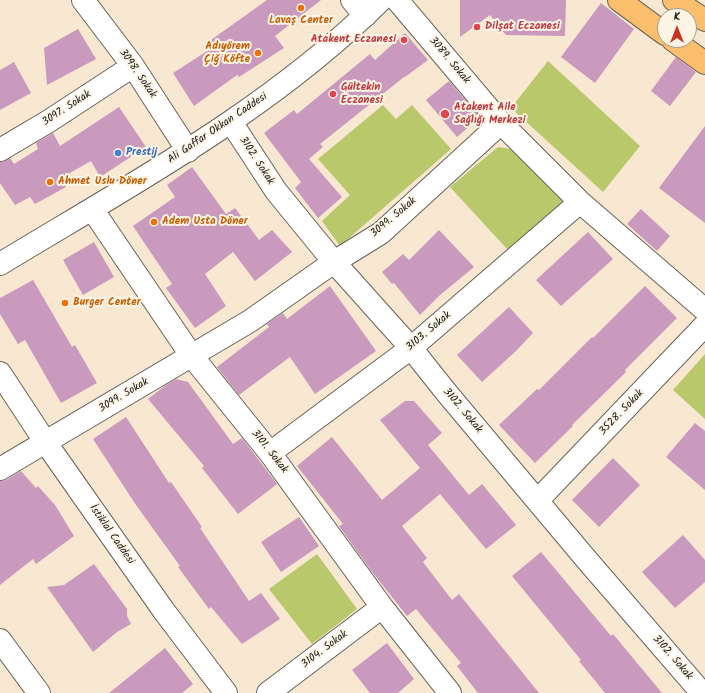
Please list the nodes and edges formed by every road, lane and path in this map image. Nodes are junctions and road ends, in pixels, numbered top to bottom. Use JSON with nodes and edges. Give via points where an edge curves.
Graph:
{"nodes":[{"id":1,"x":83,"y":0,"type":"edge"},
{"id":2,"x":382,"y":0,"type":"edge"},
{"id":3,"x":397,"y":0,"type":"edge"},
{"id":4,"x":620,"y":0,"type":"edge"},
{"id":5,"x":674,"y":0,"type":"edge"},
{"id":6,"x":358,"y":8,"type":"edge"},
{"id":7,"x":705,"y":20,"type":"edge"},
{"id":8,"x":657,"y":28,"type":"edge"},
{"id":9,"x":684,"y":48,"type":"edge"},
{"id":10,"x":705,"y":63,"type":"edge"},
{"id":11,"x":133,"y":66,"type":"junction"},
{"id":12,"x":231,"y":122,"type":"junction"},
{"id":13,"x":501,"y":123,"type":"junction"},
{"id":14,"x":0,"y":150,"type":"edge"},
{"id":15,"x":188,"y":151,"type":"junction"},
{"id":16,"x":580,"y":202,"type":"junction"},
{"id":17,"x":92,"y":209,"type":"junction"},
{"id":18,"x":334,"y":262,"type":"junction"},
{"id":19,"x":0,"y":264,"type":"edge"},
{"id":20,"x":705,"y":310,"type":"edge"},
{"id":21,"x":705,"y":325,"type":"edge"},
{"id":22,"x":411,"y":348,"type":"junction"},
{"id":23,"x":191,"y":355,"type":"junction"},
{"id":24,"x":0,"y":373,"type":"edge"},
{"id":25,"x":46,"y":443,"type":"junction"},
{"id":26,"x":270,"y":452,"type":"junction"},
{"id":27,"x":0,"y":469,"type":"edge"},
{"id":28,"x":538,"y":500,"type":"junction"},
{"id":29,"x":382,"y":607,"type":"junction"},
{"id":30,"x":0,"y":640,"type":"edge"},
{"id":31,"x":39,"y":693,"type":"edge"},
{"id":32,"x":226,"y":693,"type":"edge"},
{"id":33,"x":268,"y":693,"type":"edge"},
{"id":34,"x":450,"y":693,"type":"edge"},
{"id":35,"x":702,"y":693,"type":"edge"}],
"edges":[{"from":1,"to":11,"type":"street","name":"3098. Sokak"},
{"from":2,"to":6,"type":"street","name":"Ali Gaffar Okkan Caddesi"},
{"from":3,"to":13,"type":"street","name":"3089. Sokak"},
{"from":4,"to":8,"type":"main road"},
{"from":5,"to":7,"type":"main road"},
{"from":6,"to":12,"type":"street","name":"Ali Gaffar Okkan Caddesi","via":[[312,63]]},
{"from":9,"to":10,"type":"main road"},
{"from":11,"to":14,"type":"street","name":"3097. Sokak"},
{"from":11,"to":15,"type":"street","name":"3098. Sokak"},
{"from":12,"to":15,"type":"street","name":"Ali Gaffar Okkan Caddesi"},
{"from":12,"to":18,"type":"street","name":"3102. Sokak","via":[[276,191]]},
{"from":13,"to":16,"type":"street"},
{"from":13,"to":18,"type":"street","name":"3099. Sokak","via":[[381,233]]},
{"from":15,"to":17,"type":"street","name":"Ali Gaffar Okkan Caddesi"},
{"from":16,"to":20,"type":"street"},
{"from":16,"to":22,"type":"street","name":"3103. Sokak"},
{"from":17,"to":19,"type":"street","name":"Ali Gaffar Okkan Caddesi"},
{"from":17,"to":23,"type":"street","name":"3101. Sokak"},
{"from":18,"to":22,"type":"street","name":"3102. Sokak"},
{"from":18,"to":23,"type":"street","name":"3099. Sokak","via":[[250,321]]},
{"from":21,"to":28,"type":"street","name":"3528. Sokak"},
{"from":22,"to":26,"type":"street","name":"3103. Sokak"},
{"from":22,"to":28,"type":"street","name":"3102. Sokak"},
{"from":23,"to":25,"type":"street","name":"3099. Sokak"},
{"from":23,"to":26,"type":"street","name":"3101. Sokak"},
{"from":24,"to":25,"type":"street","name":"İstiklal Caddesi"},
{"from":25,"to":27,"type":"street","name":"3099. Sokak"},
{"from":25,"to":32,"type":"street","name":"İstiklal Caddesi","via":[[164,611]]},
{"from":26,"to":29,"type":"street","name":"3101. Sokak"},
{"from":28,"to":35,"type":"street","name":"3102. Sokak"},
{"from":29,"to":33,"type":"street","name":"3104. Sokak"},
{"from":29,"to":34,"type":"street","name":"3101. Sokak"},
{"from":30,"to":31,"type":"street"}]}
